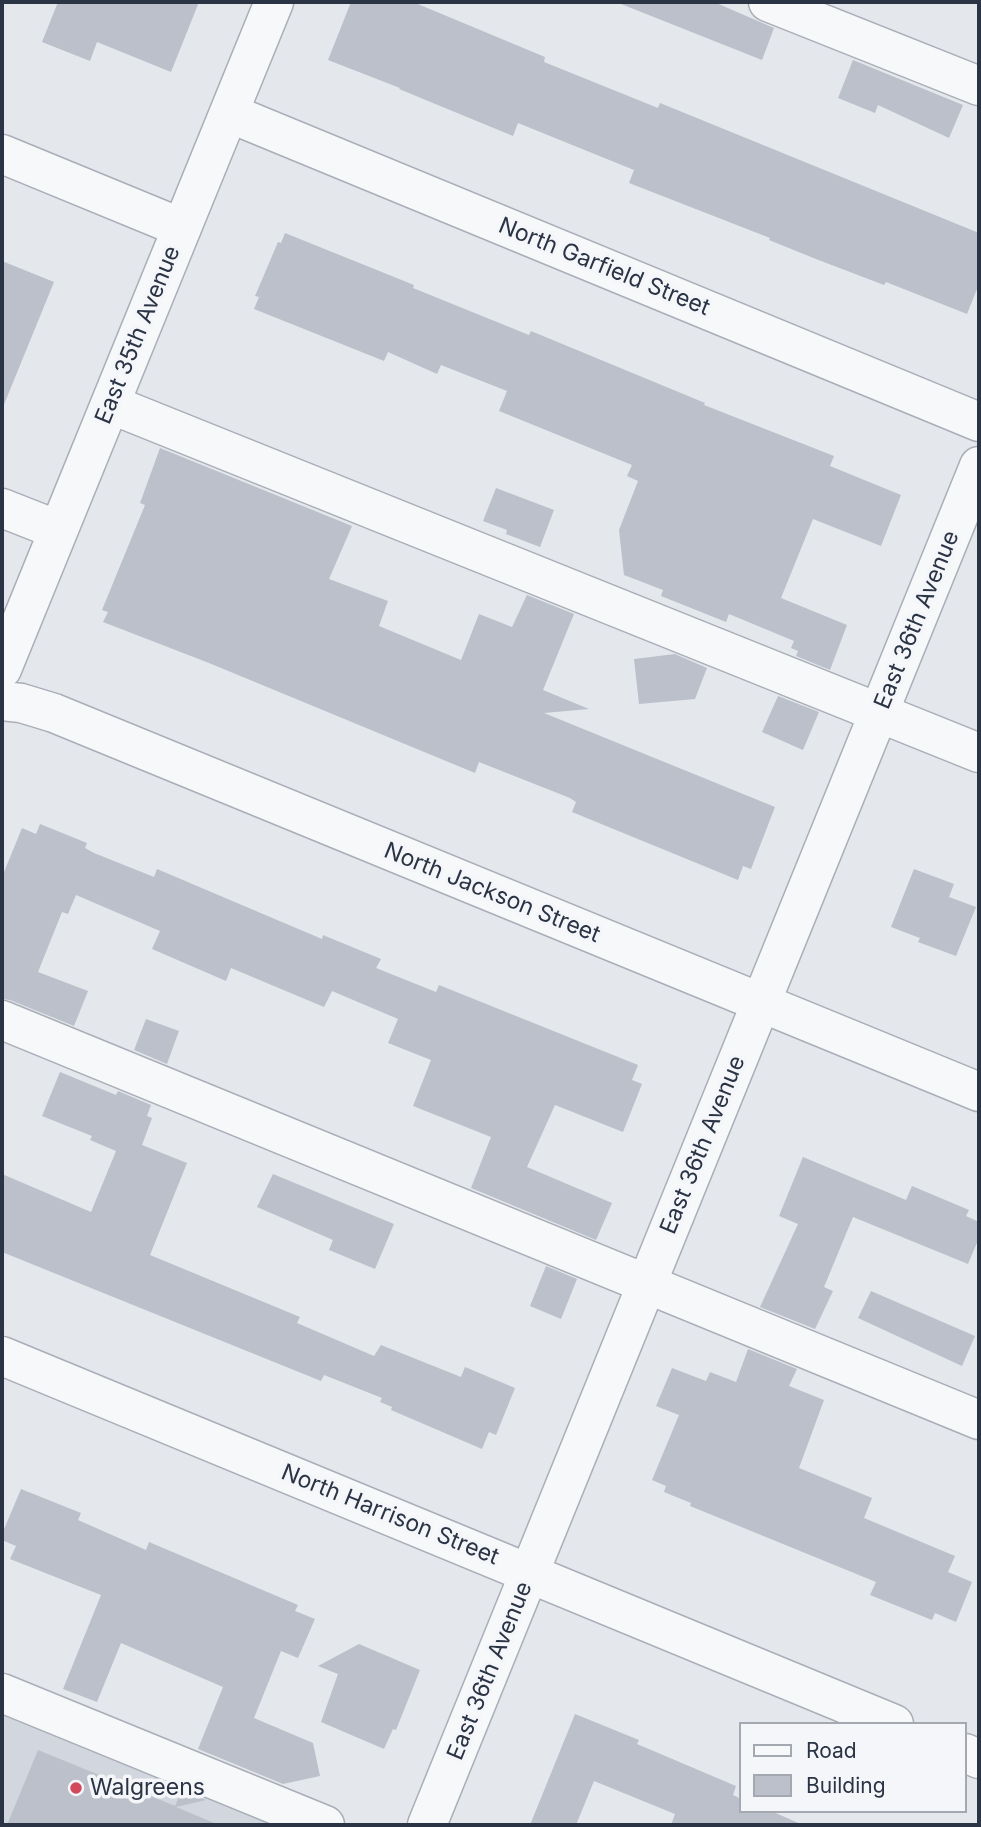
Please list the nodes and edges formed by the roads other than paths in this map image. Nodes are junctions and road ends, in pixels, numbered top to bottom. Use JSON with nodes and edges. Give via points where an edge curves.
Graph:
{"nodes":[{"id":1,"x":274,"y":2,"type":"edge"},
{"id":2,"x":768,"y":2,"type":"edge"},
{"id":3,"x":979,"y":86,"type":"edge"},
{"id":4,"x":229,"y":113,"type":"junction"},
{"id":5,"x":2,"y":154,"type":"edge"},
{"id":6,"x":181,"y":228,"type":"junction"},
{"id":7,"x":110,"y":404,"type":"junction"},
{"id":8,"x":979,"y":422,"type":"edge"},
{"id":9,"x":979,"y":466,"type":"edge"},
{"id":10,"x":2,"y":508,"type":"edge"},
{"id":11,"x":58,"y":530,"type":"junction"},
{"id":12,"x":2,"y":669,"type":"edge"},
{"id":13,"x":2,"y":701,"type":"edge"},
{"id":14,"x":880,"y":712,"type":"junction"},
{"id":15,"x":979,"y":753,"type":"edge"},
{"id":16,"x":761,"y":1004,"type":"junction"},
{"id":17,"x":2,"y":1020,"type":"edge"},
{"id":18,"x":979,"y":1093,"type":"edge"},
{"id":19,"x":646,"y":1284,"type":"junction"},
{"id":20,"x":2,"y":1356,"type":"edge"},
{"id":21,"x":979,"y":1420,"type":"edge"},
{"id":22,"x":530,"y":1573,"type":"junction"},
{"id":23,"x":2,"y":1693,"type":"edge"},
{"id":24,"x":889,"y":1722,"type":"edge"},
{"id":25,"x":325,"y":1825,"type":"edge"},
{"id":26,"x":427,"y":1825,"type":"edge"}],
"edges":[{"from":1,"to":4,"type":"street","name":"East 35th Avenue"},
{"from":2,"to":3,"type":"street"},
{"from":4,"to":6,"type":"street","name":"East 35th Avenue"},
{"from":4,"to":8,"type":"street","name":"North Garfield Street"},
{"from":5,"to":6,"type":"street"},
{"from":6,"to":7,"type":"street","name":"East 35th Avenue"},
{"from":7,"to":11,"type":"street","name":"East 35th Avenue"},
{"from":7,"to":14,"type":"street"},
{"from":9,"to":14,"type":"street","name":"East 36th Avenue"},
{"from":10,"to":11,"type":"street"},
{"from":11,"to":12,"type":"street","name":"East 35th Avenue"},
{"from":13,"to":16,"type":"street","name":"North Jackson Street","via":[[54,713]]},
{"from":14,"to":15,"type":"street"},
{"from":14,"to":16,"type":"street","name":"East 36th Avenue"},
{"from":16,"to":18,"type":"street","name":"North Jackson Street"},
{"from":16,"to":19,"type":"street","name":"East 36th Avenue"},
{"from":17,"to":19,"type":"street"},
{"from":19,"to":21,"type":"street"},
{"from":19,"to":22,"type":"street","name":"East 36th Avenue"},
{"from":20,"to":22,"type":"street","name":"North Harrison Street"},
{"from":22,"to":24,"type":"street","name":"North Harrison Street"},
{"from":22,"to":26,"type":"street","name":"East 36th Avenue"},
{"from":23,"to":25,"type":"street"}]}
